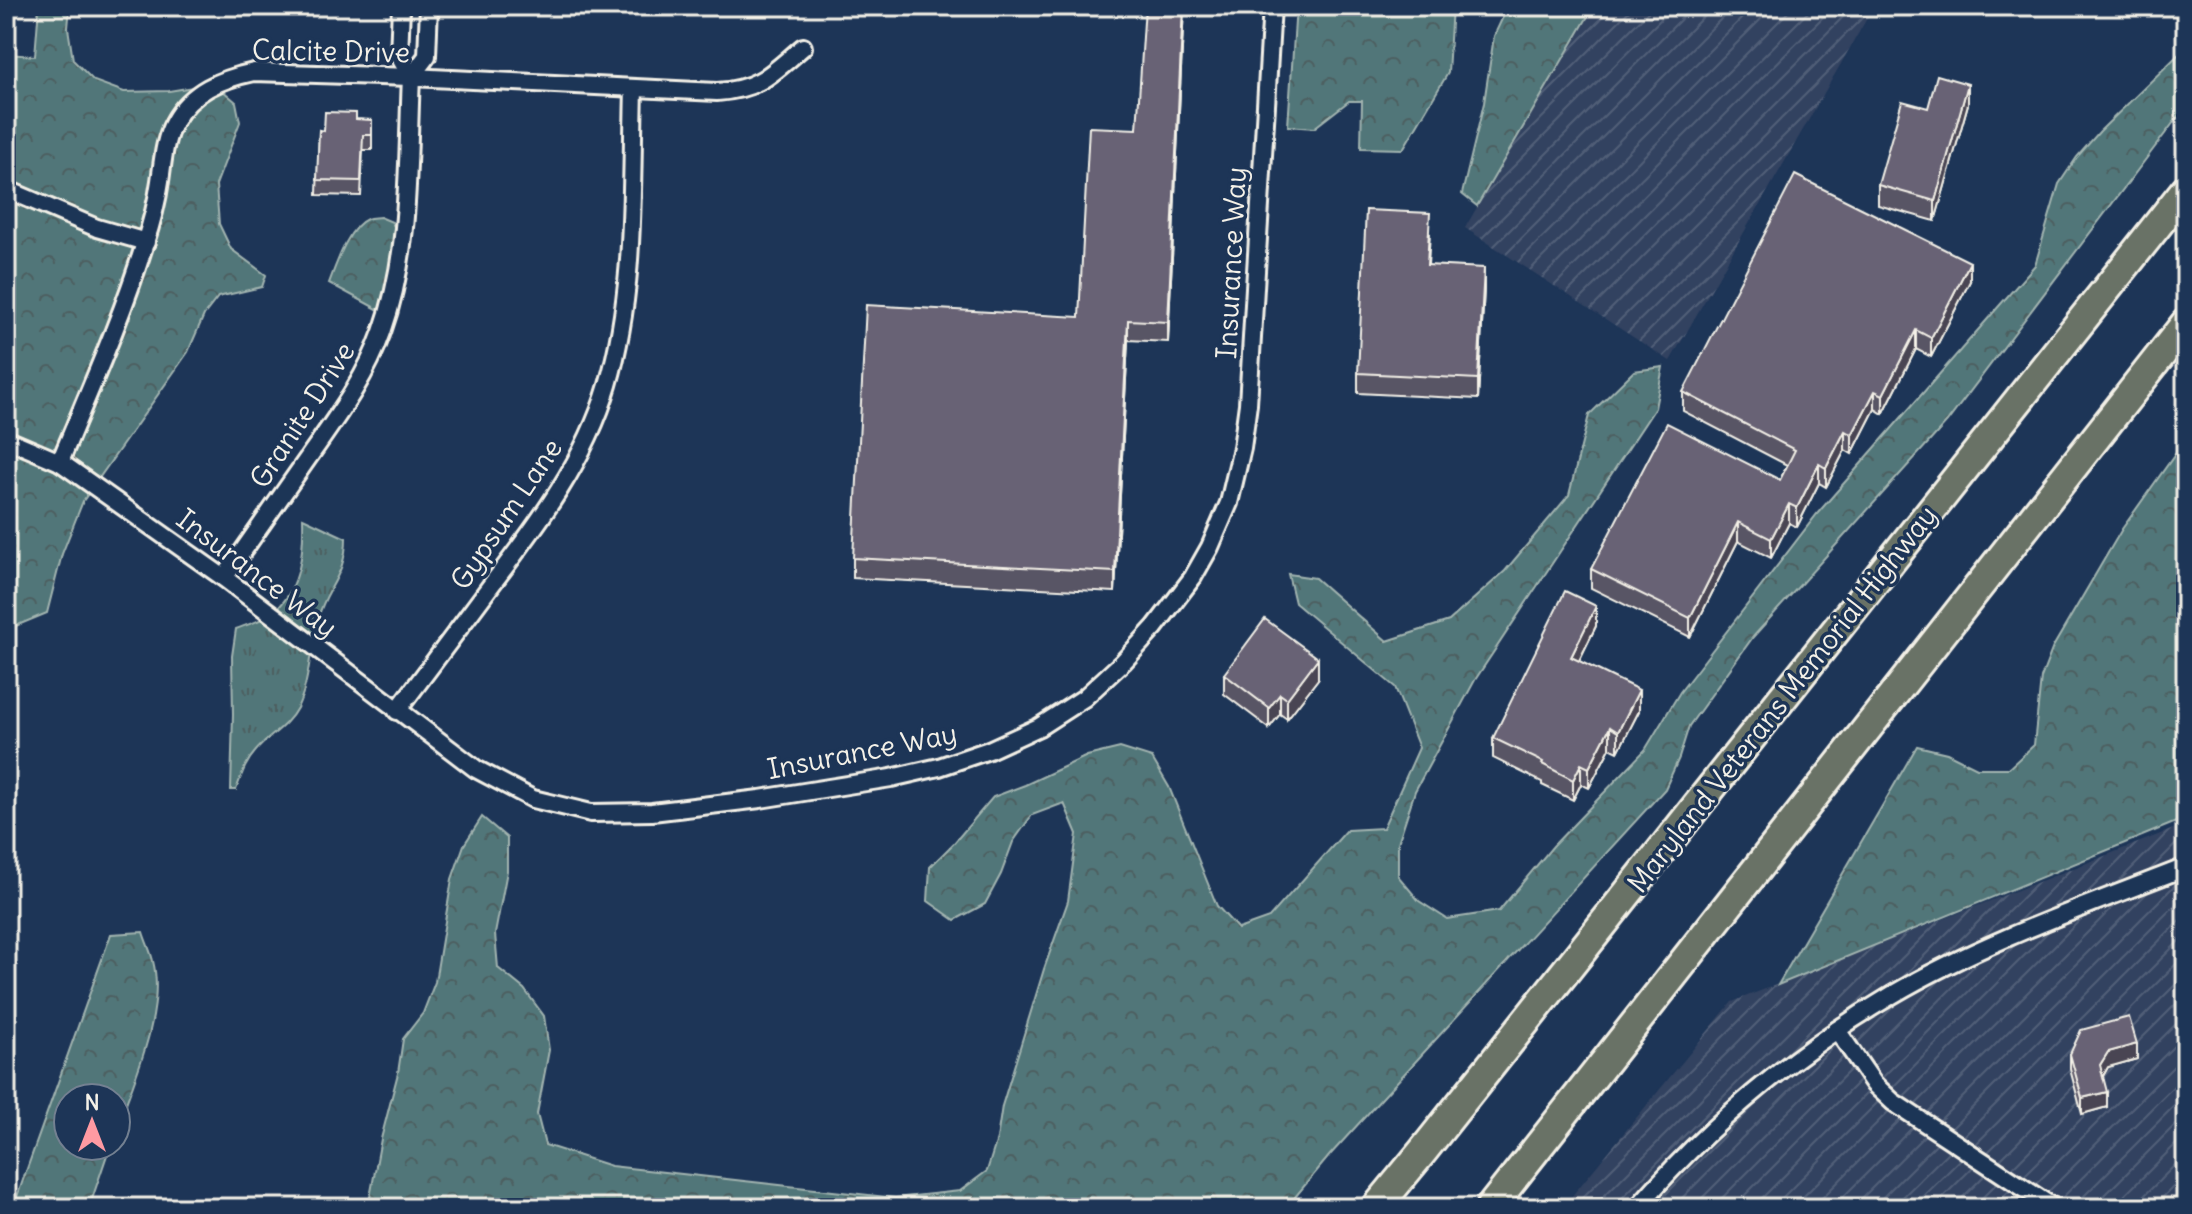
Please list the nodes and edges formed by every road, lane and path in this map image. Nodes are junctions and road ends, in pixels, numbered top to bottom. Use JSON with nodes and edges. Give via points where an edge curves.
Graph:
{"nodes":[{"id":1,"x":401,"y":6,"type":"edge"},
{"id":2,"x":429,"y":6,"type":"edge"},
{"id":3,"x":1272,"y":6,"type":"edge"},
{"id":4,"x":803,"y":47,"type":"dead end"},
{"id":5,"x":411,"y":77,"type":"junction"},
{"id":6,"x":634,"y":89,"type":"junction"},
{"id":7,"x":6,"y":189,"type":"edge"},
{"id":8,"x":2186,"y":189,"type":"edge"},
{"id":9,"x":146,"y":242,"type":"junction"},
{"id":10,"x":2186,"y":323,"type":"edge"},
{"id":11,"x":6,"y":439,"type":"edge"},
{"id":12,"x":60,"y":462,"type":"junction"},
{"id":13,"x":224,"y":578,"type":"junction"},
{"id":14,"x":397,"y":711,"type":"junction"},
{"id":15,"x":2186,"y":867,"type":"edge"},
{"id":16,"x":1837,"y":1030,"type":"junction"},
{"id":17,"x":1376,"y":1208,"type":"edge"},
{"id":18,"x":1490,"y":1208,"type":"edge"},
{"id":19,"x":1637,"y":1208,"type":"edge"},
{"id":20,"x":2054,"y":1208,"type":"edge"}],
"edges":[{"from":1,"to":5,"type":"street","name":"Granite Drive","via":[[399,56]]},
{"from":2,"to":5,"type":"street","name":"Granite Drive","via":[[427,56]]},
{"from":3,"to":14,"type":"street","name":"Insurance Way","via":[[1248,404],[1229,503],[1182,592],[1123,662],[1084,698],[1039,727],[939,767],[652,812],[591,813],[533,799],[476,769]]},
{"from":4,"to":6,"type":"street","name":"Calcite Drive","via":[[764,81],[736,90]]},
{"from":5,"to":6,"type":"street","name":"Calcite Drive"},
{"from":5,"to":9,"type":"street","name":"Calcite Drive","via":[[254,72],[210,85],[174,122]]},
{"from":5,"to":13,"type":"street","name":"Granite Drive","via":[[404,232],[373,356],[351,397]]},
{"from":6,"to":14,"type":"street","name":"Gypsum Lane","via":[[629,279],[621,333],[595,419],[548,508]]},
{"from":7,"to":9,"type":"street","via":[[97,228]]},
{"from":8,"to":17,"type":"highway","name":"Maryland Veterans Memorial Highway"},
{"from":9,"to":12,"type":"street","name":"Calcite Drive"},
{"from":10,"to":18,"type":"highway"},
{"from":11,"to":12,"type":"street","name":"Insurance Way"},
{"from":12,"to":13,"type":"street","name":"Insurance Way"},
{"from":13,"to":14,"type":"street","name":"Insurance Way"},
{"from":15,"to":16,"type":"street","via":[[1958,961]]},
{"from":16,"to":19,"type":"street","via":[[1721,1121]]},
{"from":16,"to":20,"type":"street","via":[[1893,1102]]}]}
